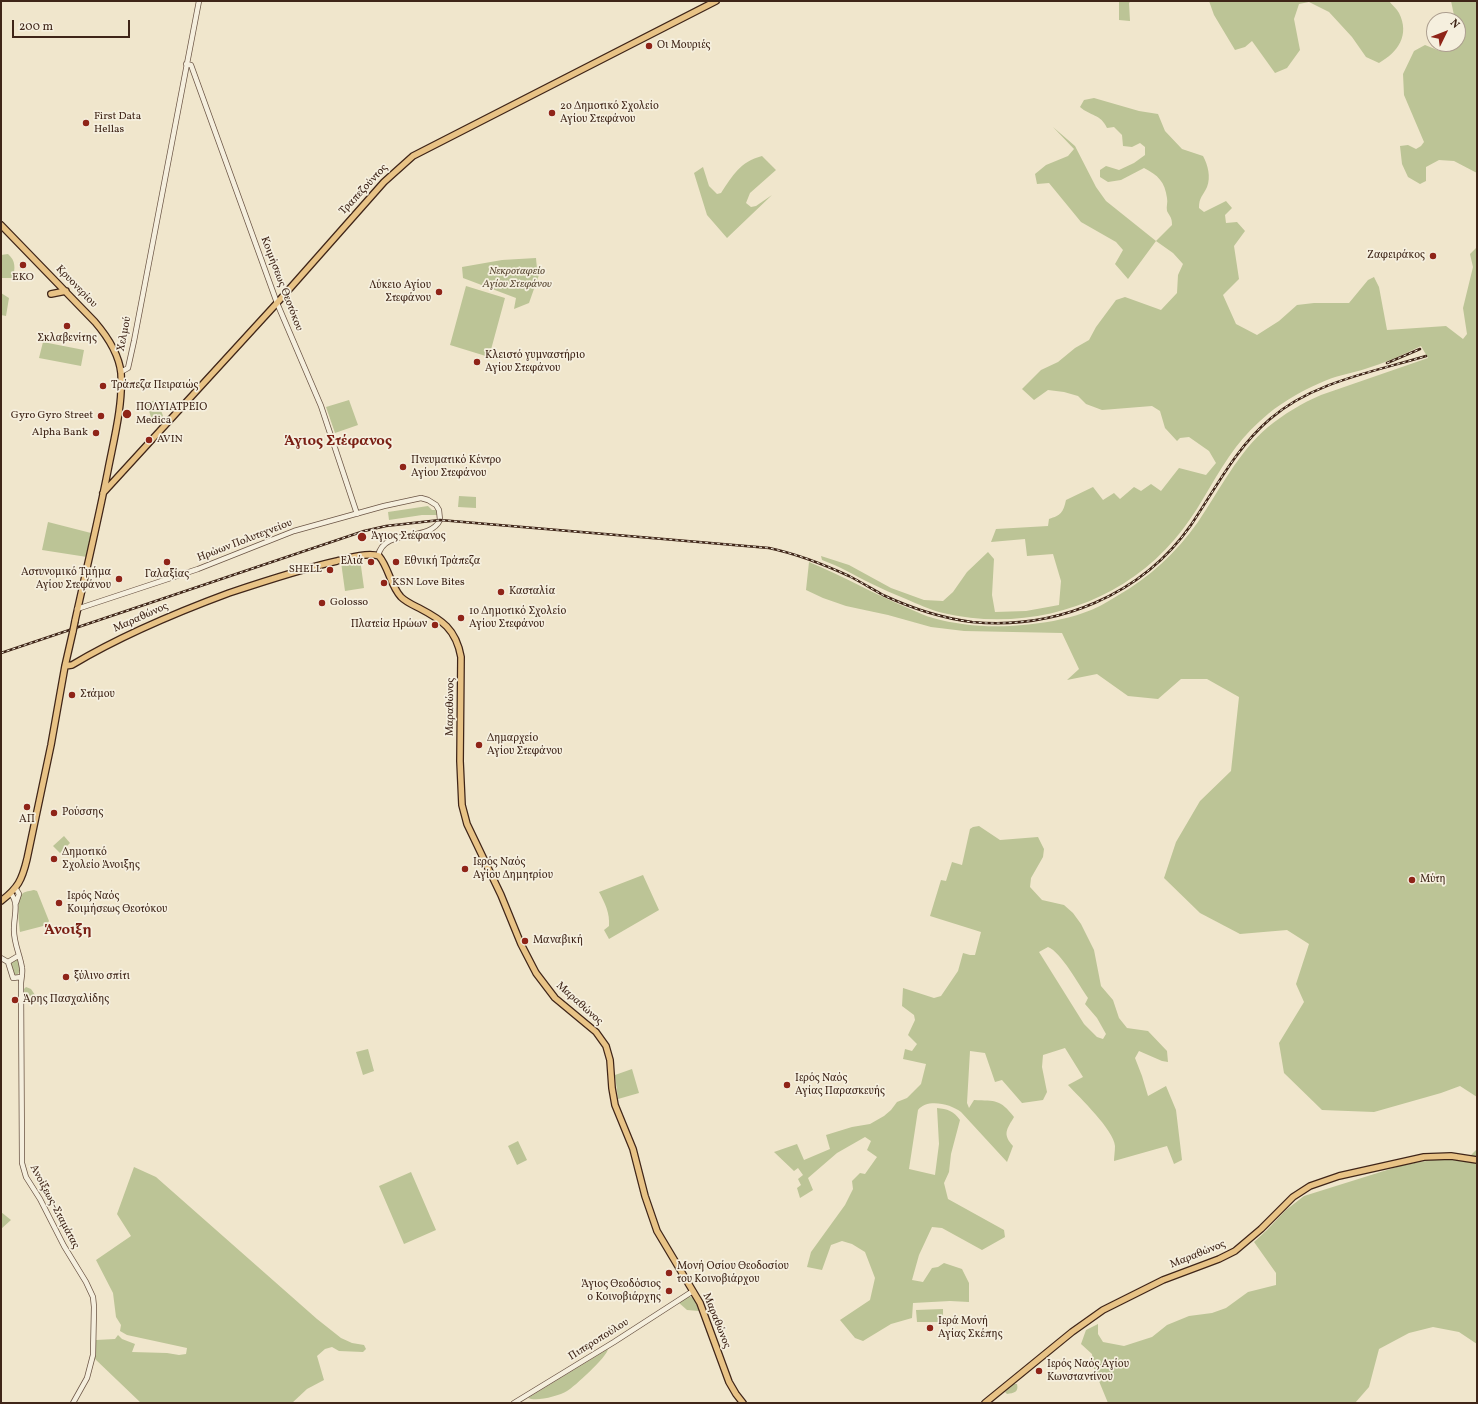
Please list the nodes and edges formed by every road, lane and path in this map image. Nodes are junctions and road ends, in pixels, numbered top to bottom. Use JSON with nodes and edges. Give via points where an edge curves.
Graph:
{"nodes":[{"id":1,"x":199,"y":1,"type":"edge"},
{"id":2,"x":716,"y":1,"type":"edge"},
{"id":3,"x":186,"y":64,"type":"junction"},
{"id":4,"x":1,"y":225,"type":"edge"},
{"id":5,"x":66,"y":291,"type":"junction"},
{"id":6,"x":51,"y":294,"type":"dead end"},
{"id":7,"x":277,"y":303,"type":"junction"},
{"id":8,"x":120,"y":372,"type":"junction"},
{"id":9,"x":103,"y":493,"type":"junction"},
{"id":10,"x":357,"y":514,"type":"junction"},
{"id":11,"x":378,"y":556,"type":"junction"},
{"id":12,"x":77,"y":609,"type":"junction"},
{"id":13,"x":65,"y":666,"type":"junction"},
{"id":14,"x":16,"y":889,"type":"junction"},
{"id":15,"x":11,"y":894,"type":"junction"},
{"id":16,"x":1,"y":901,"type":"edge"},
{"id":17,"x":15,"y":906,"type":"junction"},
{"id":18,"x":18,"y":956,"type":"junction"},
{"id":19,"x":1,"y":958,"type":"edge"},
{"id":20,"x":8,"y":962,"type":"junction"},
{"id":21,"x":22,"y":977,"type":"junction"},
{"id":22,"x":1477,"y":1160,"type":"edge"},
{"id":23,"x":693,"y":1291,"type":"junction"},
{"id":24,"x":73,"y":1403,"type":"edge"},
{"id":25,"x":514,"y":1403,"type":"edge"},
{"id":26,"x":743,"y":1403,"type":"edge"},
{"id":27,"x":985,"y":1403,"type":"edge"}],
"edges":[{"from":1,"to":3,"type":"street","name":"Χελμού"},
{"from":2,"to":7,"type":"main road","name":"Τραπεζούντος","via":[[413,156],[384,182]]},
{"from":3,"to":7,"type":"street","name":"Κοιμήσεως Θεοτόκου","via":[[191,65]]},
{"from":3,"to":8,"type":"street","name":"Χελμού","via":[[134,341],[128,368]]},
{"from":4,"to":5,"type":"main road","name":"Κρυονερίου"},
{"from":5,"to":6,"type":"main road"},
{"from":5,"to":8,"type":"main road","name":"Κρυονερίου","via":[[102,330],[113,349]]},
{"from":7,"to":9,"type":"main road","name":"Τραπεζούντος"},
{"from":7,"to":10,"type":"street","name":"Κοιμήσεως Θεοτόκου","via":[[320,403]]},
{"from":8,"to":9,"type":"main road","via":[[116,428]]},
{"from":9,"to":12,"type":"main road","via":[[86,579]]},
{"from":10,"to":11,"type":"street","name":"Ηρώων Πολυτεχνείου","via":[[421,498],[439,510],[440,520],[437,526],[388,542],[383,545]]},
{"from":10,"to":12,"type":"street","name":"Ηρώων Πολυτεχνείου","via":[[294,531],[198,569]]},
{"from":11,"to":13,"type":"main road","name":"Μαραθώνος","via":[[360,556],[317,565],[252,585],[142,628],[72,665]]},
{"from":11,"to":23,"type":"main road","name":"Μαραθώνος","via":[[401,597],[439,619],[456,639],[461,662],[460,761],[465,820],[536,973],[555,998],[596,1032],[606,1046],[614,1101],[633,1149],[657,1231]]},
{"from":12,"to":13,"type":"main road","bridge":true},
{"from":13,"to":14,"type":"main road","via":[[27,860]]},
{"from":14,"to":15,"type":"main road"},
{"from":14,"to":17,"type":"street","name":"Ανοίξεως-Σταμάτας","via":[[19,894]]},
{"from":15,"to":16,"type":"main road"},
{"from":15,"to":17,"type":"street"},
{"from":17,"to":18,"type":"street","name":"Ανοίξεως-Σταμάτας","via":[[14,931]]},
{"from":18,"to":20,"type":"street"},
{"from":18,"to":21,"type":"street","name":"Ανοίξεως-Σταμάτας"},
{"from":19,"to":20,"type":"street"},
{"from":20,"to":21,"type":"street","via":[[13,978]]},
{"from":21,"to":24,"type":"street","name":"Ανοίξεως-Σταμάτας","via":[[23,1171],[91,1290],[94,1307],[94,1346],[91,1365]]},
{"from":22,"to":27,"type":"main road","name":"Μαραθώνος","via":[[1451,1156],[1424,1157],[1339,1176],[1310,1186],[1293,1197],[1236,1250],[1163,1280],[1103,1310]]},
{"from":23,"to":25,"type":"street","name":"Πιπεροπούλου"},
{"from":23,"to":26,"type":"main road","name":"Μαραθώνος","via":[[700,1303],[731,1386]]}]}
